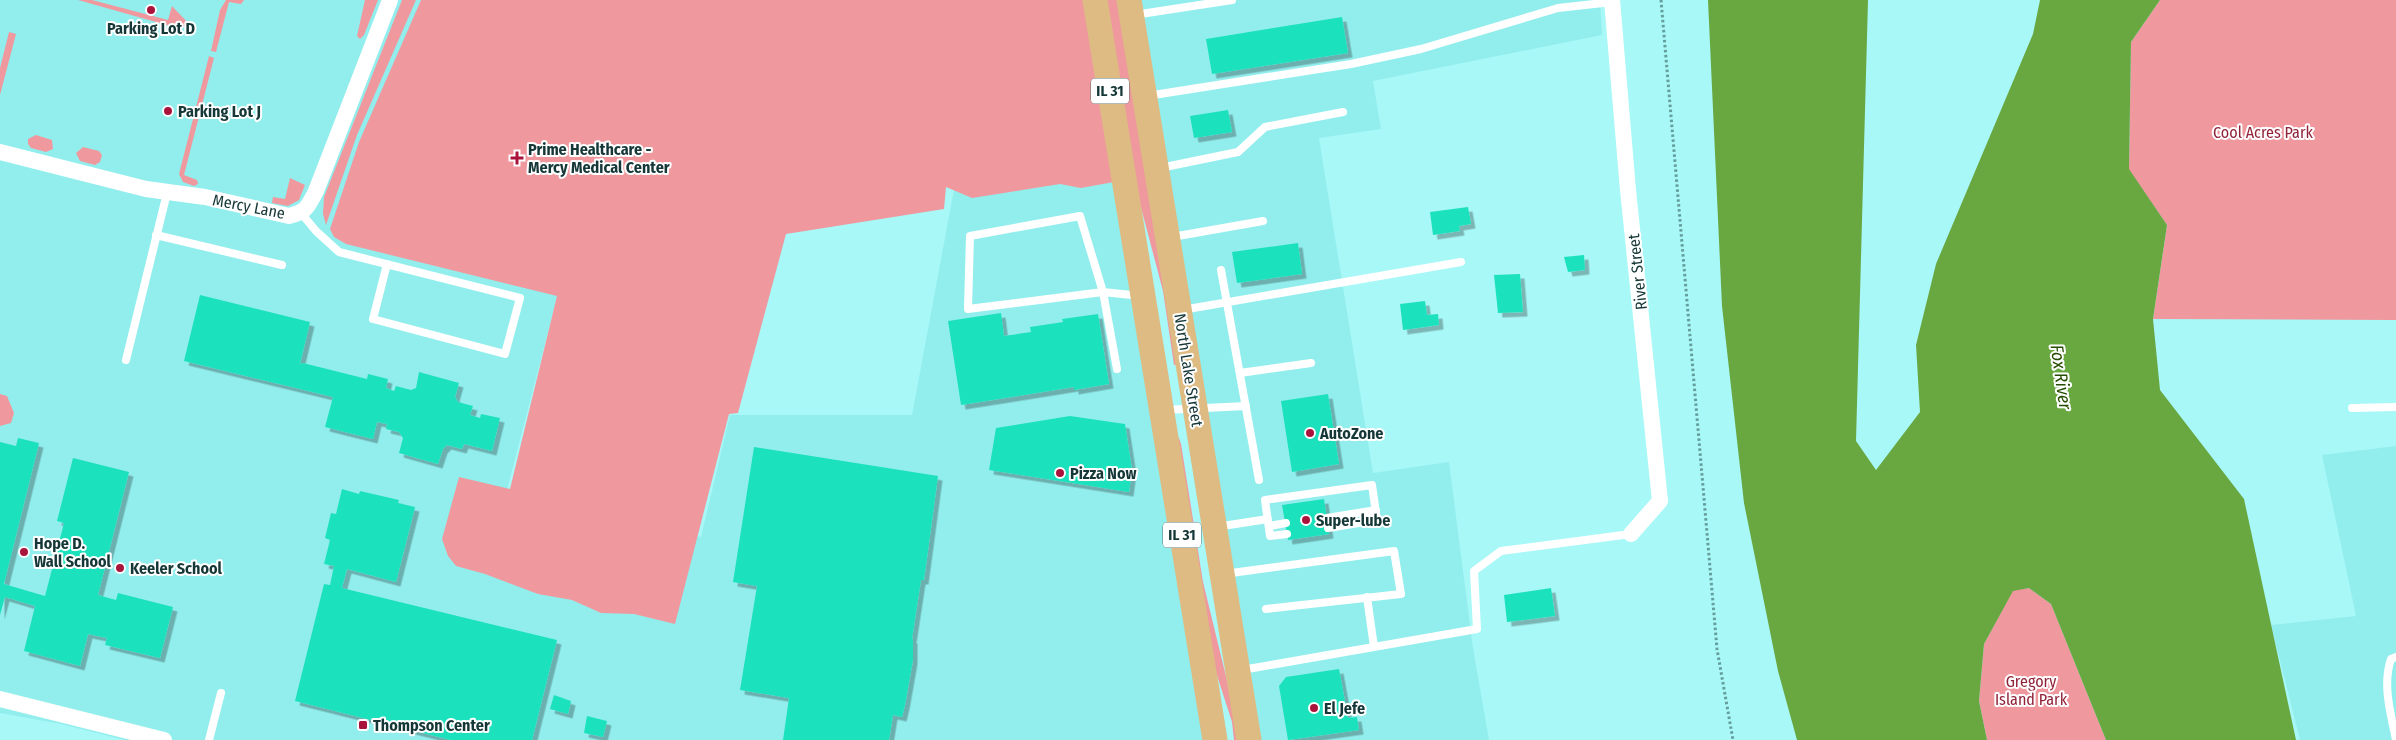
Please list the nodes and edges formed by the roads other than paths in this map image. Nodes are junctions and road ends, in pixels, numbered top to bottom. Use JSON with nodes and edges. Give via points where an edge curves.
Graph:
{"nodes":[{"id":1,"x":390,"y":0,"type":"edge"},
{"id":2,"x":1095,"y":0,"type":"edge"},
{"id":3,"x":1232,"y":0,"type":"edge"},
{"id":4,"x":1612,"y":1,"type":"edge"},
{"id":5,"x":1131,"y":8,"type":"edge"},
{"id":6,"x":1145,"y":97,"type":"junction"},
{"id":7,"x":1343,"y":112,"type":"dead end"},
{"id":8,"x":0,"y":152,"type":"edge"},
{"id":9,"x":1158,"y":169,"type":"junction"},
{"id":10,"x":167,"y":193,"type":"junction"},
{"id":11,"x":301,"y":213,"type":"junction"},
{"id":12,"x":1263,"y":221,"type":"dead end"},
{"id":13,"x":156,"y":235,"type":"junction"},
{"id":14,"x":1168,"y":238,"type":"junction"},
{"id":15,"x":1461,"y":262,"type":"dead end"},
{"id":16,"x":387,"y":264,"type":"junction"},
{"id":17,"x":282,"y":265,"type":"dead end"},
{"id":18,"x":1221,"y":270,"type":"dead end"},
{"id":19,"x":1103,"y":292,"type":"junction"},
{"id":20,"x":1143,"y":296,"type":"junction"},
{"id":21,"x":1228,"y":303,"type":"junction"},
{"id":22,"x":1180,"y":310,"type":"junction"},
{"id":23,"x":126,"y":360,"type":"dead end"},
{"id":24,"x":1310,"y":363,"type":"dead end"},
{"id":25,"x":1117,"y":370,"type":"dead end"},
{"id":26,"x":1240,"y":373,"type":"junction"},
{"id":27,"x":1246,"y":406,"type":"junction"},
{"id":28,"x":2396,"y":407,"type":"edge"},
{"id":29,"x":1195,"y":408,"type":"junction"},
{"id":30,"x":2352,"y":408,"type":"dead end"},
{"id":31,"x":1162,"y":410,"type":"junction"},
{"id":32,"x":1259,"y":480,"type":"dead end"},
{"id":33,"x":1376,"y":510,"type":"junction"},
{"id":34,"x":1327,"y":518,"type":"dead end"},
{"id":35,"x":1268,"y":522,"type":"junction"},
{"id":36,"x":1286,"y":523,"type":"dead end"},
{"id":37,"x":1214,"y":527,"type":"junction"},
{"id":38,"x":1328,"y":528,"type":"dead end"},
{"id":39,"x":1287,"y":534,"type":"dead end"},
{"id":40,"x":1631,"y":534,"type":"joint"},
{"id":41,"x":1222,"y":574,"type":"junction"},
{"id":42,"x":1367,"y":597,"type":"junction"},
{"id":43,"x":1266,"y":609,"type":"dead end"},
{"id":44,"x":1374,"y":647,"type":"junction"},
{"id":45,"x":2396,"y":657,"type":"edge"},
{"id":46,"x":1238,"y":670,"type":"junction"},
{"id":47,"x":221,"y":693,"type":"dead end"},
{"id":48,"x":0,"y":699,"type":"edge"},
{"id":49,"x":164,"y":740,"type":"edge"},
{"id":50,"x":209,"y":740,"type":"edge"},
{"id":51,"x":1215,"y":740,"type":"edge"},
{"id":52,"x":1249,"y":740,"type":"edge"},
{"id":53,"x":2396,"y":740,"type":"edge"}],
"edges":[{"from":1,"to":11,"type":"street","name":"Mercy Lane","via":[[316,191]]},
{"from":2,"to":20,"type":"main road","name":"North Lake Street","number":"IL 31"},
{"from":3,"to":5,"type":"lane"},
{"from":4,"to":6,"type":"lane","via":[[1558,8],[1421,49],[1351,64]]},
{"from":4,"to":40,"type":"street","name":"River Street","via":[[1660,501]]},
{"from":5,"to":6,"type":"main road","name":"North Lake Street"},
{"from":6,"to":9,"type":"main road","name":"North Lake Street"},
{"from":7,"to":9,"type":"lane","via":[[1265,127],[1238,152]]},
{"from":8,"to":10,"type":"street","name":"Mercy Lane"},
{"from":9,"to":14,"type":"main road","name":"North Lake Street"},
{"from":10,"to":11,"type":"street","name":"Mercy Lane","via":[[205,197],[289,216]]},
{"from":10,"to":13,"type":"lane"},
{"from":11,"to":16,"type":"lane","via":[[340,252]]},
{"from":12,"to":14,"type":"lane"},
{"from":13,"to":17,"type":"lane"},
{"from":13,"to":23,"type":"lane"},
{"from":14,"to":22,"type":"main road","name":"North Lake Street"},
{"from":15,"to":21,"type":"lane"},
{"from":16,"to":16,"type":"lane","via":[[520,298],[505,354],[373,319]]},
{"from":18,"to":21,"type":"lane"},
{"from":19,"to":19,"type":"lane","via":[[1080,216],[970,236],[968,309]]},
{"from":19,"to":20,"type":"lane"},
{"from":19,"to":25,"type":"lane"},
{"from":20,"to":31,"type":"main road","name":"North Lake Street","number":"IL 31"},
{"from":21,"to":22,"type":"lane"},
{"from":21,"to":26,"type":"lane"},
{"from":22,"to":29,"type":"main road","name":"North Lake Street"},
{"from":24,"to":26,"type":"lane"},
{"from":26,"to":27,"type":"lane"},
{"from":27,"to":29,"type":"lane"},
{"from":27,"to":32,"type":"lane"},
{"from":28,"to":30,"type":"lane"},
{"from":29,"to":31,"type":"lane"},
{"from":29,"to":37,"type":"main road","name":"North Lake Street"},
{"from":31,"to":51,"type":"main road","name":"North Lake Street","number":"IL 31"},
{"from":33,"to":34,"type":"lane"},
{"from":33,"to":35,"type":"lane","via":[[1372,485],[1265,500]]},
{"from":33,"to":38,"type":"lane","via":[[1377,520]]},
{"from":35,"to":36,"type":"lane"},
{"from":35,"to":37,"type":"lane"},
{"from":35,"to":39,"type":"lane","via":[[1270,536]]},
{"from":37,"to":41,"type":"main road","name":"North Lake Street"},
{"from":40,"to":44,"type":"lane","via":[[1501,551],[1474,571],[1477,629]]},
{"from":41,"to":42,"type":"lane","via":[[1394,551],[1400,594]]},
{"from":41,"to":46,"type":"main road","name":"North Lake Street"},
{"from":42,"to":43,"type":"lane"},
{"from":42,"to":44,"type":"lane"},
{"from":44,"to":46,"type":"lane"},
{"from":45,"to":53,"type":"lane","via":[[2391,659],[2386,678]]},
{"from":46,"to":52,"type":"main road","name":"North Lake Street"},
{"from":47,"to":50,"type":"lane"},
{"from":48,"to":49,"type":"street"}]}
